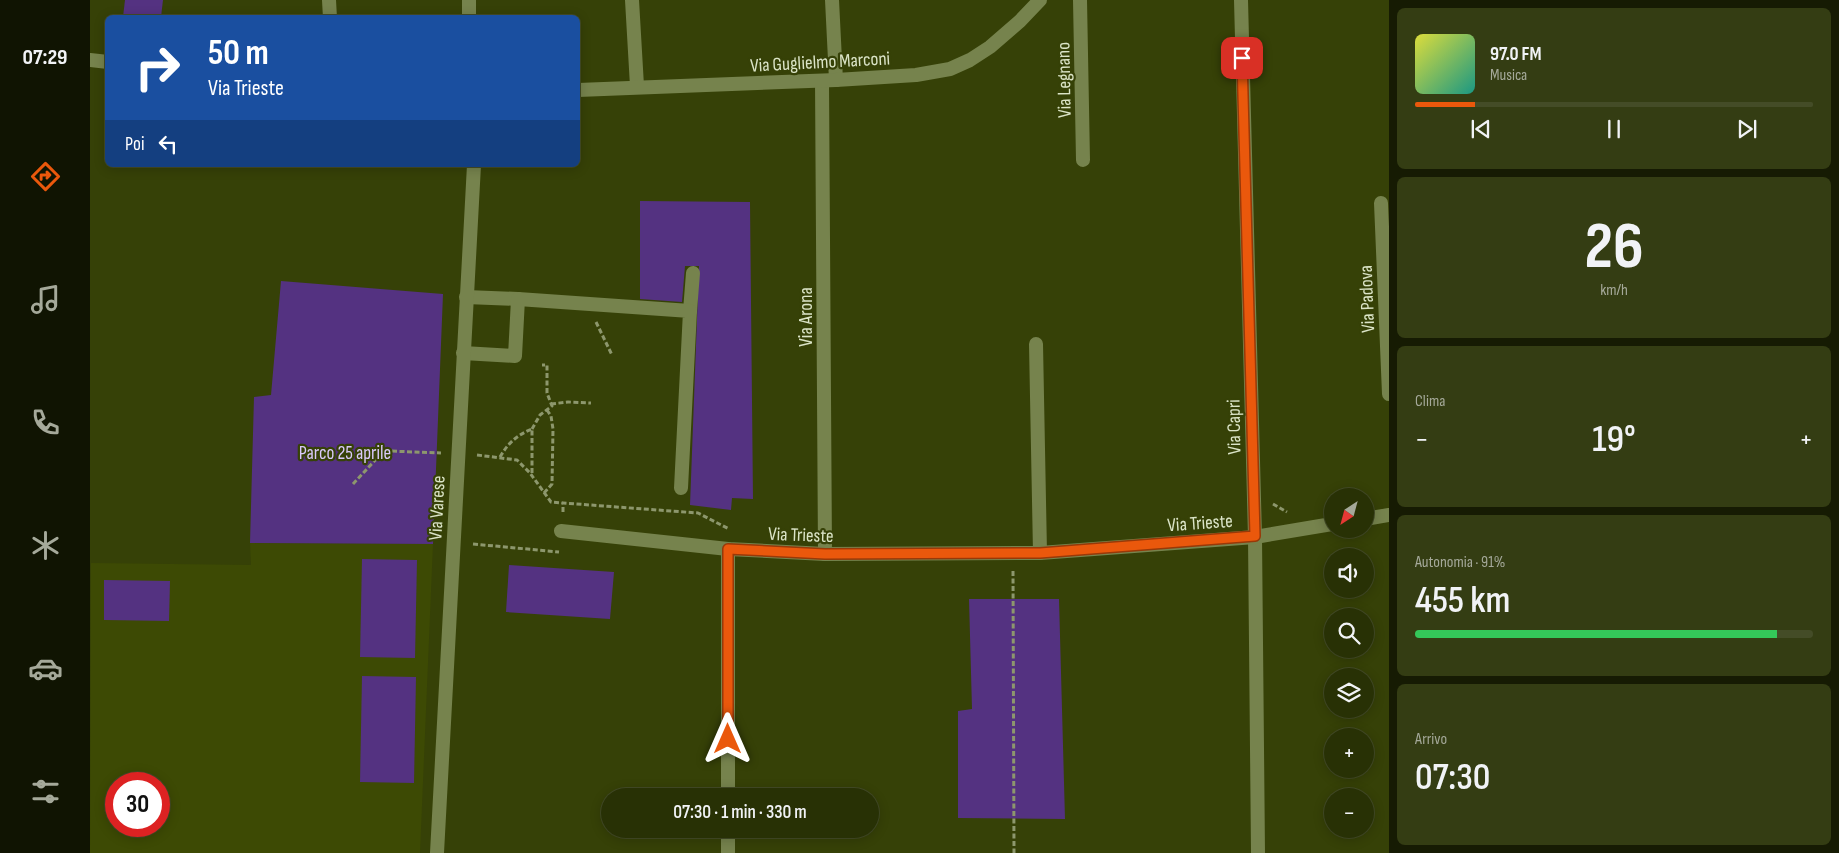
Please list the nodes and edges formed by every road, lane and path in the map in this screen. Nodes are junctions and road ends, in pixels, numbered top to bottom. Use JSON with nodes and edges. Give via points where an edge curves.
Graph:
{"nodes":[{"id":1,"x":329,"y":0,"type":"edge"},
{"id":2,"x":469,"y":0,"type":"edge"},
{"id":3,"x":632,"y":0,"type":"edge"},
{"id":4,"x":832,"y":0,"type":"edge"},
{"id":5,"x":1040,"y":0,"type":"edge"},
{"id":6,"x":1080,"y":0,"type":"edge"},
{"id":7,"x":1241,"y":0,"type":"edge"},
{"id":8,"x":330,"y":15,"type":"edge"},
{"id":9,"x":469,"y":15,"type":"edge"},
{"id":10,"x":90,"y":60,"type":"edge"},
{"id":11,"x":105,"y":62,"type":"edge"},
{"id":12,"x":829,"y":81,"type":"junction"},
{"id":13,"x":637,"y":86,"type":"junction"},
{"id":14,"x":580,"y":90,"type":"edge"},
{"id":15,"x":1083,"y":160,"type":"dead end"},
{"id":16,"x":474,"y":167,"type":"edge"},
{"id":17,"x":1381,"y":203,"type":"dead end"},
{"id":18,"x":693,"y":273,"type":"dead end"},
{"id":19,"x":466,"y":297,"type":"junction"},
{"id":20,"x":518,"y":299,"type":"junction"},
{"id":21,"x":586,"y":303,"type":"junction"},
{"id":22,"x":690,"y":311,"type":"junction"},
{"id":23,"x":1036,"y":344,"type":"dead end"},
{"id":24,"x":463,"y":353,"type":"junction"},
{"id":25,"x":612,"y":355,"type":"dead end"},
{"id":26,"x":542,"y":365,"type":"dead end"},
{"id":27,"x":1389,"y":394,"type":"edge"},
{"id":28,"x":591,"y":403,"type":"dead end"},
{"id":29,"x":551,"y":404,"type":"junction"},
{"id":30,"x":547,"y":410,"type":"junction"},
{"id":31,"x":532,"y":429,"type":"junction"},
{"id":32,"x":500,"y":457,"type":"dead end"},
{"id":33,"x":532,"y":476,"type":"dead end"},
{"id":34,"x":681,"y":488,"type":"dead end"},
{"id":35,"x":544,"y":493,"type":"dead end"},
{"id":36,"x":1253,"y":503,"type":"junction"},
{"id":37,"x":1296,"y":511,"type":"dead end"},
{"id":38,"x":1389,"y":515,"type":"edge"},
{"id":39,"x":1374,"y":518,"type":"edge"},
{"id":40,"x":1324,"y":525,"type":"edge"},
{"id":41,"x":561,"y":531,"type":"junction"},
{"id":42,"x":732,"y":531,"type":"dead end"},
{"id":43,"x":1255,"y":536,"type":"junction"},
{"id":44,"x":453,"y":543,"type":"junction"},
{"id":45,"x":728,"y":549,"type":"junction"},
{"id":46,"x":1013,"y":553,"type":"junction"},
{"id":47,"x":1040,"y":553,"type":"junction"},
{"id":48,"x":825,"y":554,"type":"junction"},
{"id":49,"x":728,"y":788,"type":"edge"},
{"id":50,"x":728,"y":838,"type":"edge"},
{"id":51,"x":437,"y":853,"type":"edge"},
{"id":52,"x":728,"y":853,"type":"edge"},
{"id":53,"x":1014,"y":853,"type":"edge"},
{"id":54,"x":1258,"y":853,"type":"edge"}],
"edges":[{"from":1,"to":8,"type":"street"},
{"from":2,"to":9,"type":"street"},
{"from":3,"to":13,"type":"street"},
{"from":4,"to":12,"type":"street","name":"Via Arona"},
{"from":5,"to":12,"type":"street","name":"Via Guglielmo Marconi","via":[[990,47],[950,69],[916,75]]},
{"from":6,"to":15,"type":"street","name":"Via Legnano"},
{"from":7,"to":36,"type":"street","name":"Via Capri"},
{"from":10,"to":11,"type":"street"},
{"from":12,"to":13,"type":"street","name":"Via Guglielmo Marconi"},
{"from":12,"to":48,"type":"street","name":"Via Arona"},
{"from":13,"to":14,"type":"street","name":"Via Guglielmo Marconi"},
{"from":16,"to":19,"type":"street","name":"Via Varese"},
{"from":17,"to":27,"type":"street","name":"Via Padova"},
{"from":18,"to":22,"type":"street"},
{"from":19,"to":20,"type":"street"},
{"from":19,"to":24,"type":"street","name":"Via Varese"},
{"from":20,"to":21,"type":"street"},
{"from":20,"to":24,"type":"street","via":[[515,356]]},
{"from":21,"to":22,"type":"street"},
{"from":21,"to":25,"type":"path"},
{"from":22,"to":34,"type":"street"},
{"from":23,"to":47,"type":"street"},
{"from":24,"to":44,"type":"street","name":"Via Varese"},
{"from":26,"to":29,"type":"path","via":[[547,365],[547,393]]},
{"from":28,"to":29,"type":"path"},
{"from":29,"to":30,"type":"path"},
{"from":30,"to":31,"type":"path"},
{"from":30,"to":35,"type":"path","via":[[553,429],[552,484]]},
{"from":31,"to":32,"type":"path","via":[[518,435]]},
{"from":31,"to":33,"type":"path"},
{"from":36,"to":37,"type":"path","via":[[1270,502],[1287,512]]},
{"from":36,"to":43,"type":"street","name":"Via Capri"},
{"from":38,"to":39,"type":"street"},
{"from":40,"to":43,"type":"street","name":"Via Trieste"},
{"from":41,"to":42,"type":"path","via":[[564,503],[698,513]]},
{"from":41,"to":44,"type":"path","via":[[560,552]]},
{"from":41,"to":45,"type":"street","name":"Via Trieste"},
{"from":43,"to":47,"type":"street","name":"Via Trieste"},
{"from":43,"to":54,"type":"street","name":"Via Capri"},
{"from":44,"to":51,"type":"street","name":"Via Varese"},
{"from":45,"to":48,"type":"street","name":"Via Trieste"},
{"from":45,"to":49,"type":"street"},
{"from":46,"to":47,"type":"street","name":"Via Trieste"},
{"from":46,"to":48,"type":"street","name":"Via Trieste"},
{"from":46,"to":53,"type":"path"},
{"from":50,"to":52,"type":"street"}]}
